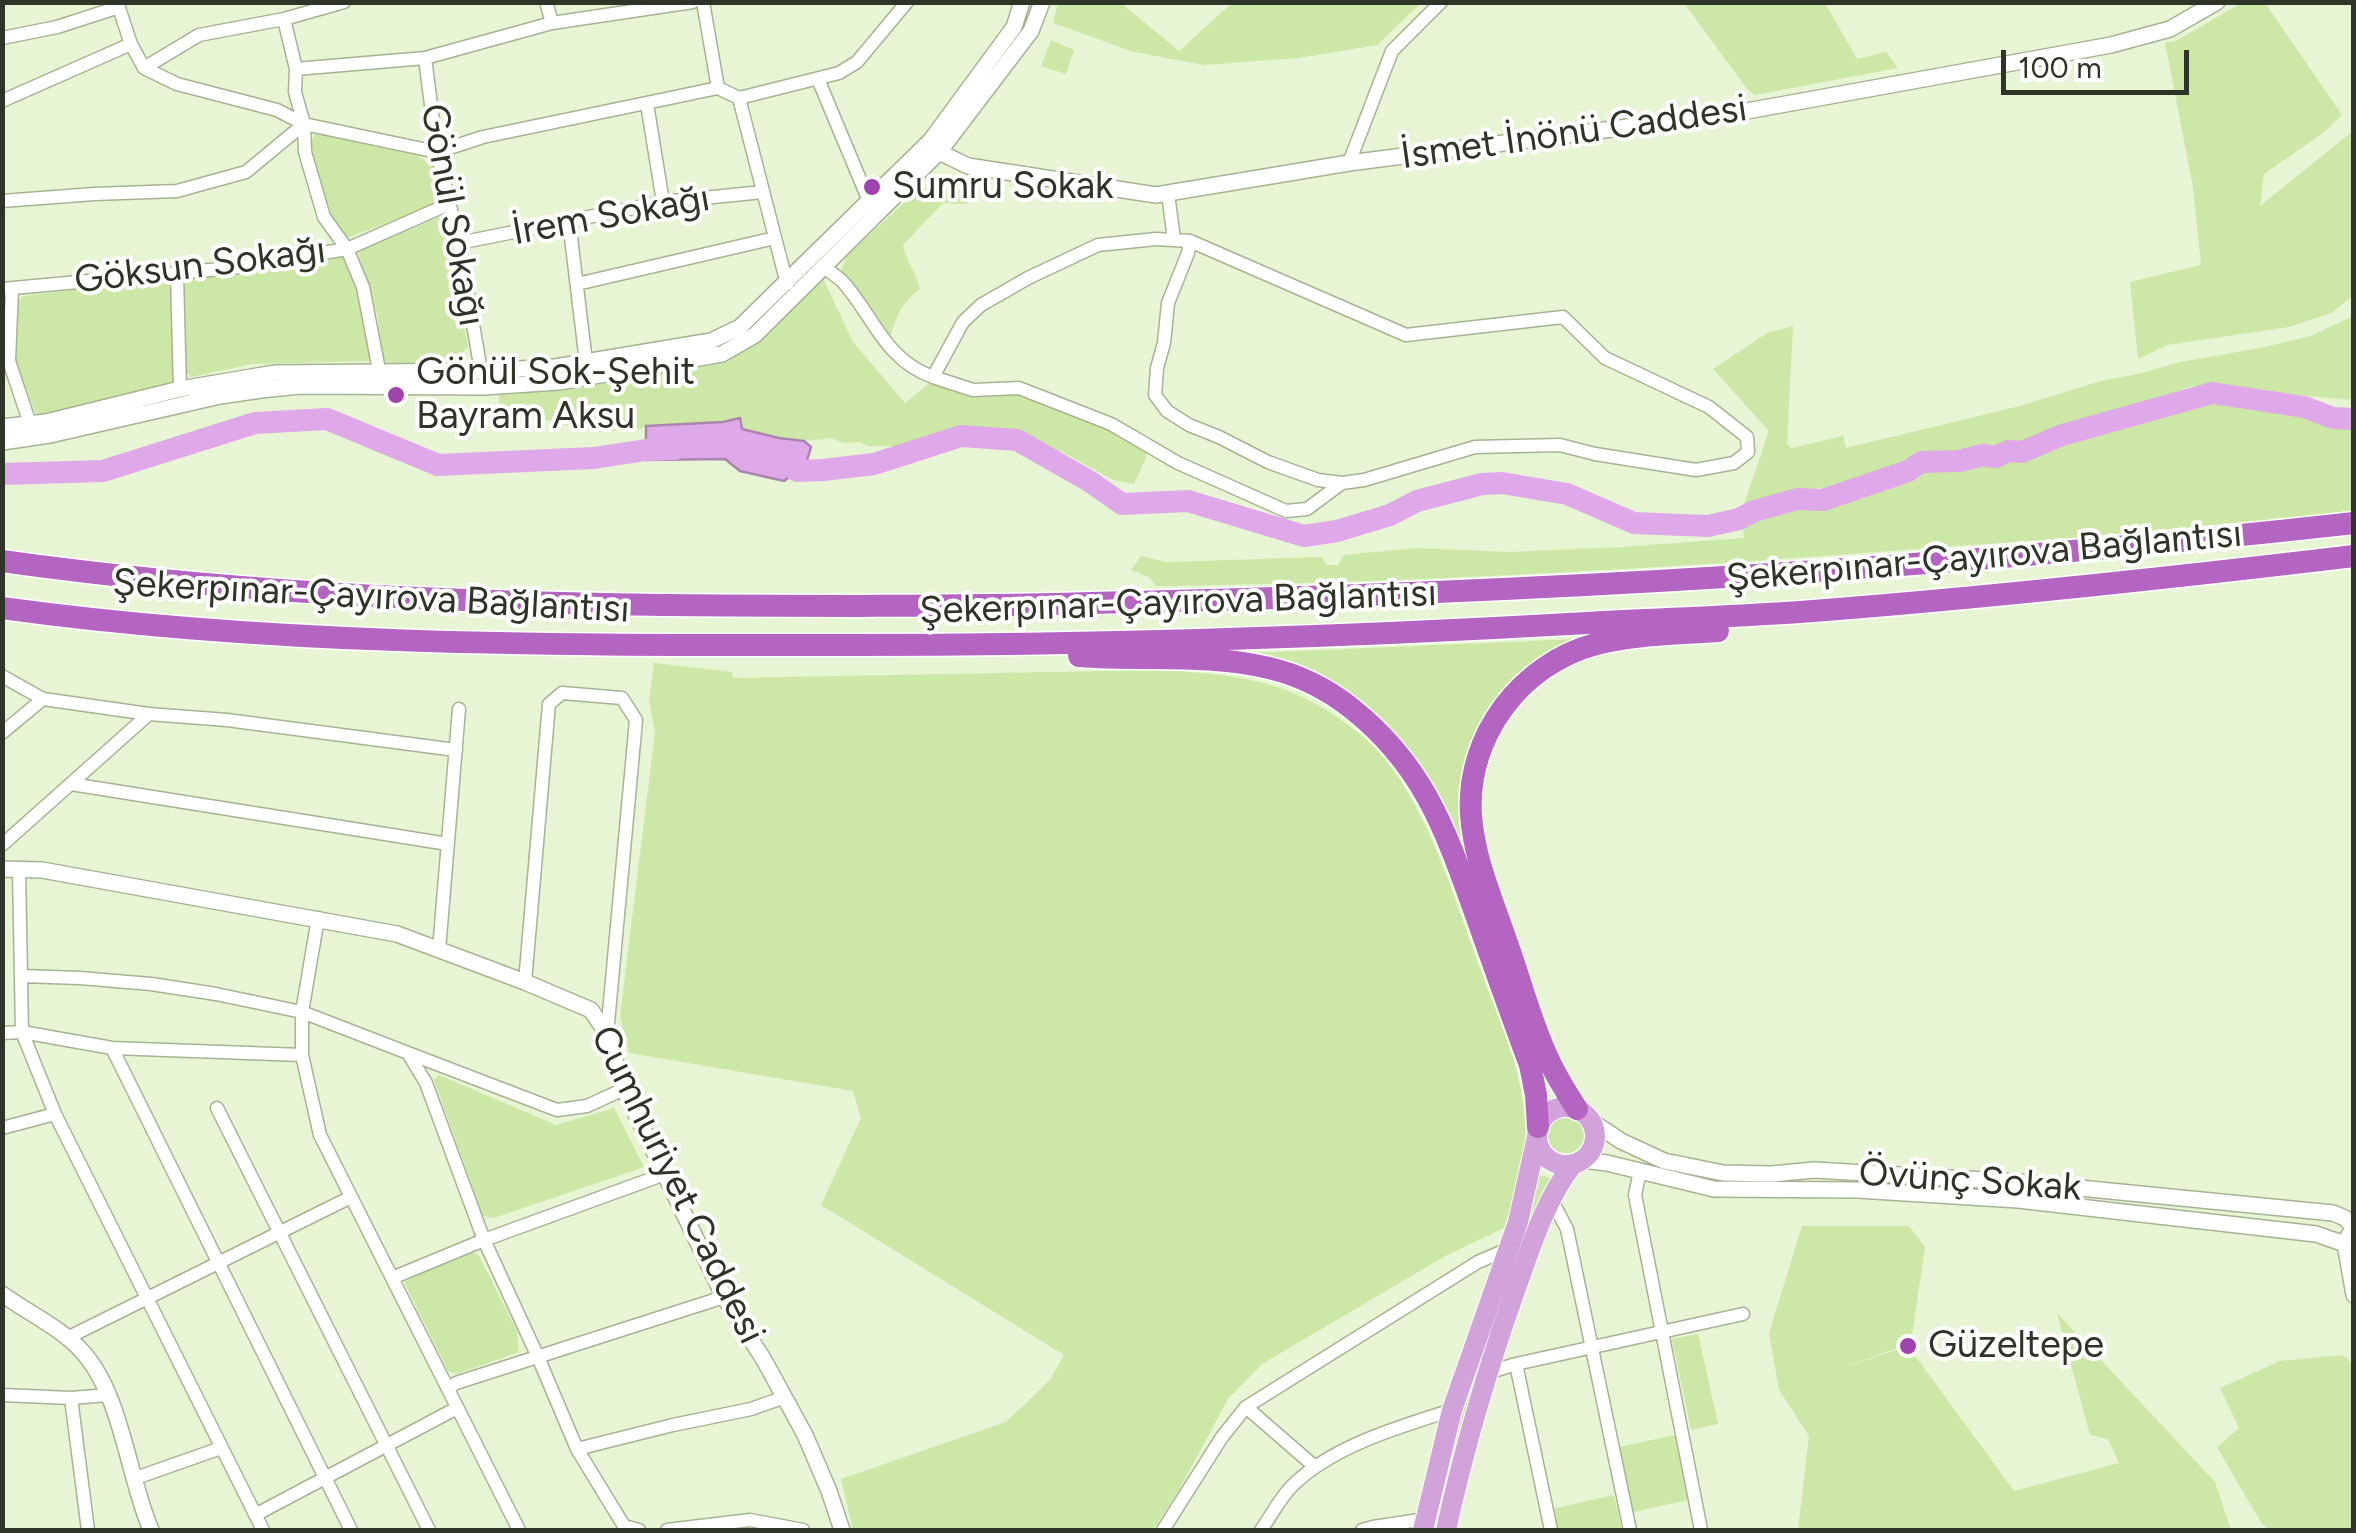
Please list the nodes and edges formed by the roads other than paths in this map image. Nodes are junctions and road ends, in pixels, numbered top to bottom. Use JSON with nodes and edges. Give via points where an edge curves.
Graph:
{"nodes":[{"id":1,"x":344,"y":2,"type":"edge"},
{"id":2,"x":546,"y":2,"type":"edge"},
{"id":3,"x":693,"y":2,"type":"edge"},
{"id":4,"x":703,"y":2,"type":"edge"},
{"id":5,"x":907,"y":2,"type":"edge"},
{"id":6,"x":1022,"y":2,"type":"edge"},
{"id":7,"x":1042,"y":2,"type":"edge"},
{"id":8,"x":1441,"y":2,"type":"edge"},
{"id":9,"x":2217,"y":2,"type":"edge"},
{"id":10,"x":118,"y":5,"type":"edge"},
{"id":11,"x":284,"y":19,"type":"junction"},
{"id":12,"x":552,"y":23,"type":"junction"},
{"id":13,"x":2,"y":38,"type":"edge"},
{"id":14,"x":131,"y":44,"type":"junction"},
{"id":15,"x":425,"y":58,"type":"junction"},
{"id":16,"x":144,"y":68,"type":"junction"},
{"id":17,"x":296,"y":69,"type":"junction"},
{"id":18,"x":818,"y":79,"type":"junction"},
{"id":19,"x":718,"y":88,"type":"junction"},
{"id":20,"x":739,"y":98,"type":"junction"},
{"id":21,"x":2,"y":100,"type":"edge"},
{"id":22,"x":647,"y":104,"type":"junction"},
{"id":23,"x":304,"y":124,"type":"junction"},
{"id":24,"x":935,"y":146,"type":"junction"},
{"id":25,"x":437,"y":152,"type":"junction"},
{"id":26,"x":1349,"y":163,"type":"junction"},
{"id":27,"x":764,"y":192,"type":"junction"},
{"id":28,"x":1168,"y":192,"type":"junction"},
{"id":29,"x":2,"y":201,"type":"edge"},
{"id":30,"x":664,"y":202,"type":"junction"},
{"id":31,"x":869,"y":202,"type":"junction"},
{"id":32,"x":449,"y":204,"type":"junction"},
{"id":33,"x":569,"y":221,"type":"junction"},
{"id":34,"x":775,"y":238,"type":"junction"},
{"id":35,"x":1174,"y":240,"type":"junction"},
{"id":36,"x":1190,"y":242,"type":"junction"},
{"id":37,"x":458,"y":244,"type":"junction"},
{"id":38,"x":346,"y":248,"type":"junction"},
{"id":39,"x":824,"y":267,"type":"junction"},
{"id":40,"x":177,"y":275,"type":"junction"},
{"id":41,"x":576,"y":284,"type":"junction"},
{"id":42,"x":8,"y":288,"type":"edge"},
{"id":43,"x":792,"y":288,"type":"junction"},
{"id":44,"x":586,"y":362,"type":"junction"},
{"id":45,"x":481,"y":371,"type":"junction"},
{"id":46,"x":379,"y":378,"type":"junction"},
{"id":47,"x":933,"y":378,"type":"junction"},
{"id":48,"x":180,"y":388,"type":"junction"},
{"id":49,"x":30,"y":424,"type":"junction"},
{"id":50,"x":2,"y":427,"type":"edge"},
{"id":51,"x":2,"y":442,"type":"edge"},
{"id":52,"x":1342,"y":484,"type":"junction"},
{"id":53,"x":2354,"y":524,"type":"edge"},
{"id":54,"x":2354,"y":556,"type":"edge"},
{"id":55,"x":2,"y":561,"type":"edge"},
{"id":56,"x":1912,"y":602,"type":"junction"},
{"id":57,"x":2,"y":608,"type":"edge"},
{"id":58,"x":916,"y":646,"type":"junction"},
{"id":59,"x":2,"y":676,"type":"edge"},
{"id":60,"x":43,"y":700,"type":"junction"},
{"id":61,"x":459,"y":709,"type":"dead end"},
{"id":62,"x":149,"y":714,"type":"junction"},
{"id":63,"x":2,"y":733,"type":"edge"},
{"id":64,"x":456,"y":750,"type":"junction"},
{"id":65,"x":71,"y":784,"type":"junction"},
{"id":66,"x":448,"y":844,"type":"junction"},
{"id":67,"x":2,"y":845,"type":"edge"},
{"id":68,"x":11,"y":869,"type":"edge"},
{"id":69,"x":318,"y":918,"type":"junction"},
{"id":70,"x":438,"y":950,"type":"junction"},
{"id":71,"x":21,"y":976,"type":"junction"},
{"id":72,"x":525,"y":982,"type":"junction"},
{"id":73,"x":302,"y":1012,"type":"junction"},
{"id":74,"x":22,"y":1032,"type":"junction"},
{"id":75,"x":2,"y":1033,"type":"edge"},
{"id":76,"x":606,"y":1034,"type":"junction"},
{"id":77,"x":112,"y":1048,"type":"junction"},
{"id":78,"x":408,"y":1052,"type":"junction"},
{"id":79,"x":302,"y":1055,"type":"junction"},
{"id":80,"x":624,"y":1089,"type":"junction"},
{"id":81,"x":217,"y":1108,"type":"dead end"},
{"id":82,"x":55,"y":1114,"type":"junction"},
{"id":83,"x":1584,"y":1115,"type":"junction"},
{"id":84,"x":2,"y":1128,"type":"edge"},
{"id":85,"x":1537,"y":1132,"type":"junction"},
{"id":86,"x":1578,"y":1162,"type":"junction"},
{"id":87,"x":1640,"y":1171,"type":"junction"},
{"id":88,"x":665,"y":1174,"type":"junction"},
{"id":89,"x":352,"y":1197,"type":"junction"},
{"id":90,"x":1551,"y":1198,"type":"junction"},
{"id":91,"x":2354,"y":1218,"type":"edge"},
{"id":92,"x":2353,"y":1227,"type":"edge"},
{"id":93,"x":280,"y":1232,"type":"junction"},
{"id":94,"x":2316,"y":1234,"type":"junction"},
{"id":95,"x":484,"y":1240,"type":"junction"},
{"id":96,"x":2346,"y":1244,"type":"junction"},
{"id":97,"x":1508,"y":1249,"type":"junction"},
{"id":98,"x":218,"y":1262,"type":"junction"},
{"id":99,"x":392,"y":1278,"type":"junction"},
{"id":100,"x":2,"y":1294,"type":"edge"},
{"id":101,"x":2354,"y":1295,"type":"edge"},
{"id":102,"x":724,"y":1296,"type":"junction"},
{"id":103,"x":146,"y":1298,"type":"junction"},
{"id":104,"x":1742,"y":1314,"type":"dead end"},
{"id":105,"x":1662,"y":1332,"type":"junction"},
{"id":106,"x":67,"y":1338,"type":"junction"},
{"id":107,"x":1592,"y":1347,"type":"junction"},
{"id":108,"x":538,"y":1357,"type":"junction"},
{"id":109,"x":1516,"y":1364,"type":"junction"},
{"id":110,"x":1486,"y":1374,"type":"junction"},
{"id":111,"x":448,"y":1389,"type":"junction"},
{"id":112,"x":108,"y":1394,"type":"junction"},
{"id":113,"x":2,"y":1396,"type":"edge"},
{"id":114,"x":785,"y":1397,"type":"junction"},
{"id":115,"x":72,"y":1398,"type":"junction"},
{"id":116,"x":1246,"y":1406,"type":"junction"},
{"id":117,"x":458,"y":1408,"type":"junction"},
{"id":118,"x":1452,"y":1410,"type":"junction"},
{"id":119,"x":386,"y":1445,"type":"junction"},
{"id":120,"x":222,"y":1448,"type":"junction"},
{"id":121,"x":577,"y":1449,"type":"junction"},
{"id":122,"x":1314,"y":1466,"type":"junction"},
{"id":123,"x":324,"y":1478,"type":"junction"},
{"id":124,"x":132,"y":1480,"type":"junction"},
{"id":125,"x":255,"y":1515,"type":"junction"},
{"id":126,"x":749,"y":1525,"type":"edge"},
{"id":127,"x":1425,"y":1525,"type":"edge"},
{"id":128,"x":88,"y":1530,"type":"edge"},
{"id":129,"x":150,"y":1530,"type":"edge"},
{"id":130,"x":262,"y":1530,"type":"edge"},
{"id":131,"x":351,"y":1530,"type":"edge"},
{"id":132,"x":429,"y":1530,"type":"edge"},
{"id":133,"x":519,"y":1530,"type":"edge"},
{"id":134,"x":639,"y":1530,"type":"edge"},
{"id":135,"x":667,"y":1530,"type":"edge"},
{"id":136,"x":804,"y":1530,"type":"edge"},
{"id":137,"x":842,"y":1530,"type":"edge"},
{"id":138,"x":1162,"y":1530,"type":"edge"},
{"id":139,"x":1261,"y":1530,"type":"edge"},
{"id":140,"x":1362,"y":1530,"type":"edge"},
{"id":141,"x":1446,"y":1530,"type":"edge"},
{"id":142,"x":1551,"y":1530,"type":"edge"},
{"id":143,"x":1630,"y":1530,"type":"edge"},
{"id":144,"x":1701,"y":1530,"type":"edge"}],
"edges":[{"from":1,"to":11,"type":"street"},
{"from":2,"to":12,"type":"street"},
{"from":3,"to":12,"type":"street"},
{"from":4,"to":19,"type":"street"},
{"from":5,"to":18,"type":"street","via":[[857,62]]},
{"from":6,"to":24,"type":"street","via":[[1014,27]]},
{"from":7,"to":24,"type":"street","via":[[1031,31]]},
{"from":8,"to":26,"type":"street","via":[[1392,51]]},
{"from":9,"to":26,"type":"street","name":"İsmet İnönü Caddesi","via":[[2170,29],[2111,46],[1736,113]]},
{"from":10,"to":13,"type":"street"},
{"from":10,"to":14,"type":"street"},
{"from":11,"to":16,"type":"street","via":[[199,34]]},
{"from":11,"to":17,"type":"street"},
{"from":12,"to":15,"type":"street"},
{"from":14,"to":16,"type":"street"},
{"from":14,"to":21,"type":"street"},
{"from":15,"to":17,"type":"street"},
{"from":15,"to":25,"type":"street","name":"Gönül Sokağı"},
{"from":16,"to":23,"type":"street"},
{"from":17,"to":23,"type":"street"},
{"from":18,"to":20,"type":"street"},
{"from":18,"to":31,"type":"street"},
{"from":19,"to":20,"type":"street"},
{"from":19,"to":22,"type":"street"},
{"from":20,"to":27,"type":"street"},
{"from":22,"to":25,"type":"street"},
{"from":22,"to":30,"type":"street"},
{"from":23,"to":25,"type":"street"},
{"from":23,"to":29,"type":"street","via":[[246,172],[177,191]]},
{"from":23,"to":38,"type":"street","via":[[324,217]]},
{"from":24,"to":28,"type":"street","name":"İsmet İnönü Caddesi","via":[[968,166]]},
{"from":24,"to":31,"type":"street"},
{"from":24,"to":39,"type":"street"},
{"from":25,"to":32,"type":"street","name":"Gönül Sokağı"},
{"from":26,"to":28,"type":"street","name":"İsmet İnönü Caddesi"},
{"from":27,"to":30,"type":"street","name":"İrem Sokağı"},
{"from":27,"to":34,"type":"street"},
{"from":28,"to":35,"type":"street"},
{"from":30,"to":33,"type":"street","name":"İrem Sokağı"},
{"from":31,"to":43,"type":"street"},
{"from":32,"to":37,"type":"street","name":"Gönül Sokağı"},
{"from":32,"to":38,"type":"street","name":"Göksun Sokağı"},
{"from":33,"to":37,"type":"street","name":"İrem Sokağı"},
{"from":33,"to":41,"type":"street"},
{"from":34,"to":41,"type":"street"},
{"from":34,"to":43,"type":"street"},
{"from":35,"to":36,"type":"street"},
{"from":35,"to":47,"type":"street","via":[[1098,245],[1028,278],[963,322]]},
{"from":36,"to":52,"type":"street","via":[[1168,303],[1156,394],[1167,411],[1189,424],[1268,462]]},
{"from":36,"to":52,"type":"street","via":[[1406,335],[1564,317],[1605,358],[1709,407],[1747,437],[1748,452],[1734,463],[1696,470],[1560,445],[1475,447]]},
{"from":37,"to":45,"type":"street","name":"Gönül Sokağı"},
{"from":38,"to":40,"type":"street","name":"Göksun Sokağı"},
{"from":38,"to":46,"type":"street","via":[[363,287]]},
{"from":39,"to":43,"type":"street"},
{"from":39,"to":47,"type":"street","via":[[882,340]]},
{"from":40,"to":42,"type":"street","name":"Göksun Sokağı"},
{"from":40,"to":48,"type":"street"},
{"from":41,"to":44,"type":"street"},
{"from":42,"to":49,"type":"street","via":[[9,361]]},
{"from":43,"to":44,"type":"street","via":[[740,328],[711,340]]},
{"from":43,"to":46,"type":"street","via":[[755,334],[722,354],[559,382],[484,387]]},
{"from":44,"to":45,"type":"street"},
{"from":45,"to":46,"type":"street"},
{"from":46,"to":48,"type":"street","via":[[276,373]]},
{"from":46,"to":51,"type":"street","via":[[220,396]]},
{"from":47,"to":52,"type":"street","via":[[973,390],[1019,388],[1111,424],[1178,463],[1286,511],[1308,509]]},
{"from":48,"to":49,"type":"street"},
{"from":49,"to":50,"type":"street"},
{"from":53,"to":55,"type":"highway","name":"Şekerpınar-Çayırova Bağlantısı","via":[[1750,577],[1044,604],[452,601],[197,585]]},
{"from":54,"to":56,"type":"highway","name":"Şekerpınar-Çayırova Bağlantısı"},
{"from":56,"to":58,"type":"highway","name":"Şekerpınar-Çayırova Bağlantısı","via":[[1384,634]]},
{"from":56,"to":83,"type":"highway","via":[[1755,629],[1600,642],[1532,674],[1504,707],[1477,759],[1471,816],[1478,858],[1546,1054]]},
{"from":57,"to":58,"type":"highway","name":"Şekerpınar-Çayırova Bağlantısı","via":[[400,641]]},
{"from":58,"to":85,"type":"highway","via":[[1211,658],[1272,668],[1340,700],[1397,750],[1428,798],[1530,1065]]},
{"from":59,"to":60,"type":"street"},
{"from":60,"to":62,"type":"street"},
{"from":60,"to":63,"type":"street"},
{"from":61,"to":64,"type":"street"},
{"from":62,"to":64,"type":"street"},
{"from":62,"to":65,"type":"street"},
{"from":64,"to":66,"type":"street"},
{"from":65,"to":66,"type":"street"},
{"from":65,"to":67,"type":"street"},
{"from":66,"to":70,"type":"street"},
{"from":68,"to":69,"type":"street","name":"Cumhuriyet Caddesi"},
{"from":68,"to":71,"type":"street"},
{"from":69,"to":70,"type":"street","name":"Cumhuriyet Caddesi","via":[[398,934]]},
{"from":69,"to":73,"type":"street"},
{"from":70,"to":72,"type":"street","name":"Cumhuriyet Caddesi"},
{"from":71,"to":73,"type":"street","via":[[151,984]]},
{"from":71,"to":74,"type":"street"},
{"from":72,"to":76,"type":"street","name":"Cumhuriyet Caddesi","via":[[591,1010]]},
{"from":72,"to":76,"type":"street","via":[[549,704],[562,693],[622,698],[636,720]]},
{"from":73,"to":78,"type":"street"},
{"from":73,"to":79,"type":"street"},
{"from":74,"to":75,"type":"street"},
{"from":74,"to":77,"type":"street"},
{"from":74,"to":82,"type":"street"},
{"from":76,"to":80,"type":"street","name":"Cumhuriyet Caddesi"},
{"from":77,"to":79,"type":"street"},
{"from":77,"to":98,"type":"street"},
{"from":78,"to":80,"type":"street","via":[[557,1110],[587,1106]]},
{"from":78,"to":95,"type":"street","via":[[426,1083]]},
{"from":79,"to":89,"type":"street","via":[[320,1135]]},
{"from":80,"to":88,"type":"street","name":"Cumhuriyet Caddesi"},
{"from":81,"to":93,"type":"street"},
{"from":82,"to":84,"type":"street"},
{"from":82,"to":103,"type":"street"},
{"from":83,"to":85,"type":"main road","via":[[1558,1108]]},
{"from":83,"to":86,"type":"main road","via":[[1595,1138]]},
{"from":83,"to":92,"type":"street","name":"Övünç Sokak","via":[[1664,1161],[1724,1174],[1814,1170],[2019,1182],[2333,1213]]},
{"from":85,"to":86,"type":"main road","via":[[1545,1157]]},
{"from":85,"to":97,"type":"main road"},
{"from":86,"to":87,"type":"street","name":"Övünç Sokak"},
{"from":86,"to":90,"type":"main road"},
{"from":87,"to":94,"type":"street","name":"Övünç Sokak","via":[[1714,1188],[2018,1200]]},
{"from":87,"to":105,"type":"street","via":[[1635,1195]]},
{"from":88,"to":95,"type":"street"},
{"from":88,"to":102,"type":"street","name":"Cumhuriyet Caddesi"},
{"from":89,"to":93,"type":"street"},
{"from":89,"to":99,"type":"street"},
{"from":90,"to":107,"type":"street","via":[[1568,1229]]},
{"from":90,"to":110,"type":"main road"},
{"from":91,"to":94,"type":"street"},
{"from":92,"to":96,"type":"street"},
{"from":93,"to":98,"type":"street"},
{"from":93,"to":119,"type":"street"},
{"from":94,"to":96,"type":"street","name":"Övünç Sokak"},
{"from":95,"to":99,"type":"street"},
{"from":95,"to":108,"type":"street"},
{"from":96,"to":101,"type":"street"},
{"from":97,"to":116,"type":"street"},
{"from":97,"to":118,"type":"main road"},
{"from":98,"to":103,"type":"street"},
{"from":98,"to":123,"type":"street"},
{"from":99,"to":111,"type":"street"},
{"from":100,"to":106,"type":"street"},
{"from":102,"to":108,"type":"street"},
{"from":102,"to":114,"type":"street","name":"Cumhuriyet Caddesi"},
{"from":103,"to":106,"type":"street"},
{"from":103,"to":120,"type":"street"},
{"from":104,"to":105,"type":"street"},
{"from":105,"to":107,"type":"street"},
{"from":105,"to":144,"type":"street"},
{"from":106,"to":112,"type":"street","via":[[96,1368]]},
{"from":107,"to":109,"type":"street"},
{"from":107,"to":143,"type":"street"},
{"from":108,"to":111,"type":"street"},
{"from":108,"to":121,"type":"street"},
{"from":109,"to":110,"type":"street"},
{"from":109,"to":142,"type":"street"},
{"from":110,"to":141,"type":"main road"},
{"from":111,"to":117,"type":"street"},
{"from":112,"to":115,"type":"street"},
{"from":112,"to":124,"type":"street"},
{"from":113,"to":115,"type":"street"},
{"from":114,"to":121,"type":"street"},
{"from":114,"to":137,"type":"street","name":"Cumhuriyet Caddesi"},
{"from":115,"to":128,"type":"street"},
{"from":116,"to":122,"type":"street"},
{"from":116,"to":138,"type":"street"},
{"from":117,"to":119,"type":"street"},
{"from":117,"to":133,"type":"street"},
{"from":118,"to":122,"type":"street"},
{"from":118,"to":127,"type":"main road"},
{"from":119,"to":123,"type":"street"},
{"from":119,"to":132,"type":"street"},
{"from":120,"to":124,"type":"street"},
{"from":120,"to":125,"type":"street"},
{"from":121,"to":134,"type":"street","via":[[624,1526]]},
{"from":122,"to":139,"type":"street","via":[[1288,1489]]},
{"from":123,"to":125,"type":"street"},
{"from":123,"to":131,"type":"street"},
{"from":124,"to":129,"type":"street"},
{"from":125,"to":130,"type":"street"},
{"from":126,"to":135,"type":"street"},
{"from":126,"to":136,"type":"street"},
{"from":127,"to":140,"type":"street"}]}
